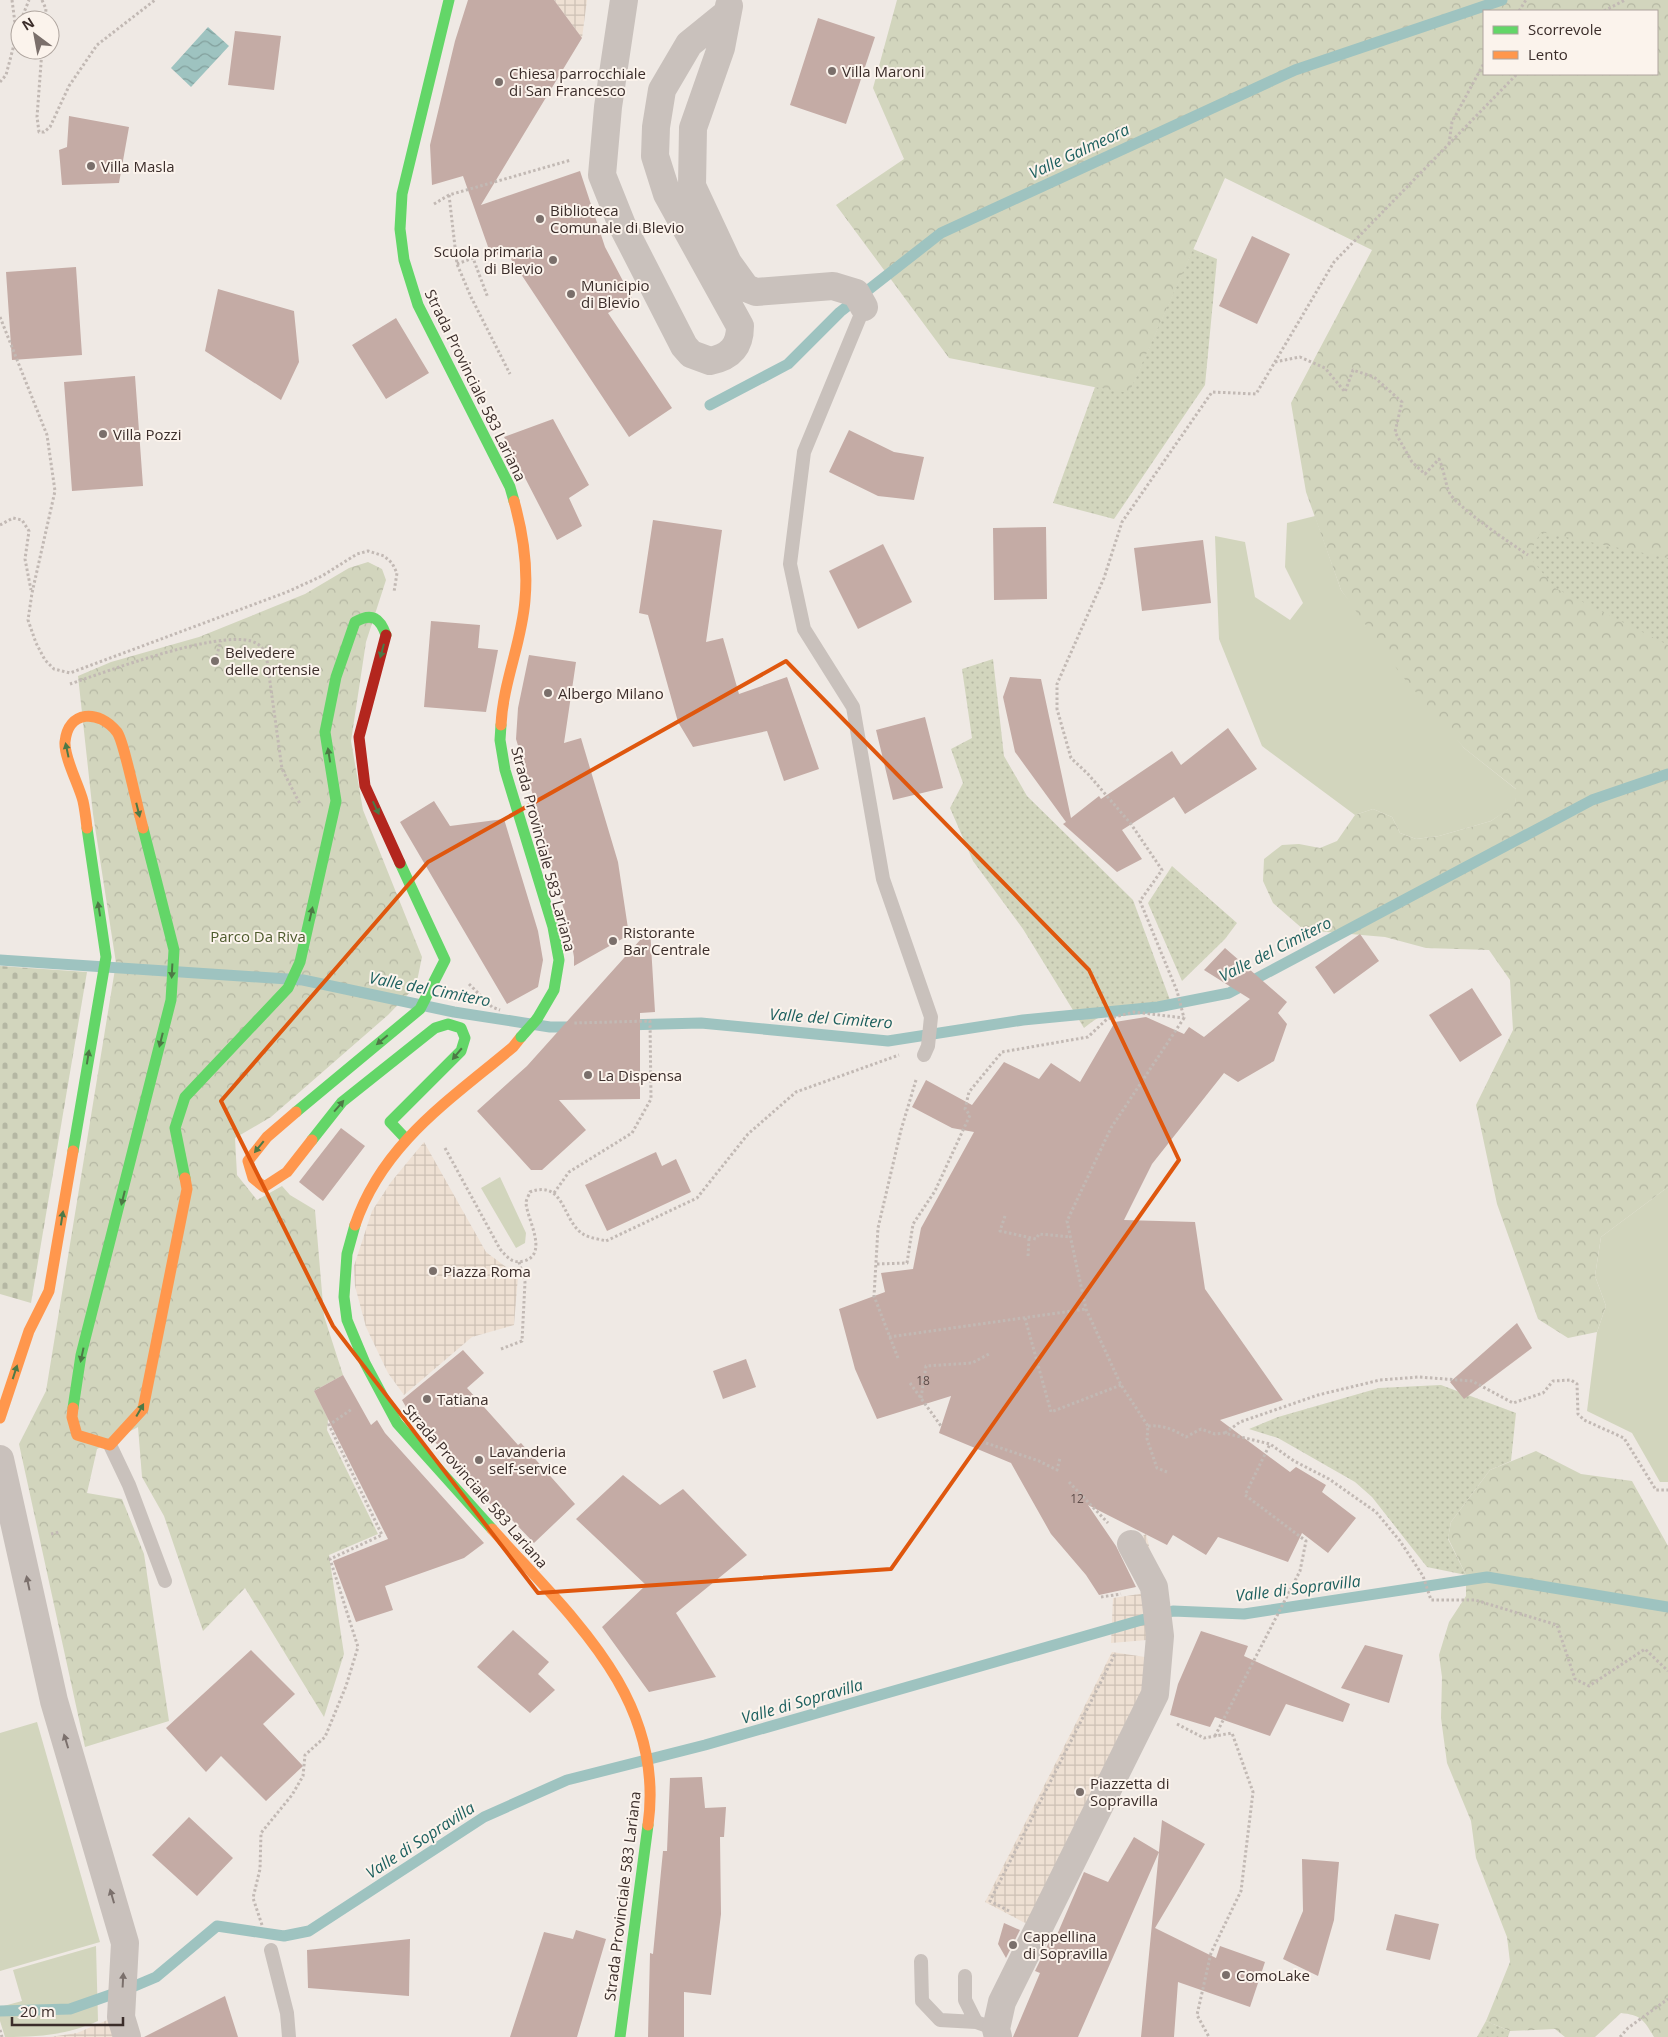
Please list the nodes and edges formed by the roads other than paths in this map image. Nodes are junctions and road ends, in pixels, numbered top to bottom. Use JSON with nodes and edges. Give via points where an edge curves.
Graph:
{"nodes":[{"id":1,"x":449,"y":0,"type":"edge"},
{"id":2,"x":624,"y":0,"type":"edge"},
{"id":3,"x":729,"y":7,"type":"edge"},
{"id":4,"x":860,"y":300,"type":"joint"},
{"id":5,"x":926,"y":1050,"type":"road end"},
{"id":6,"x":406,"y":1139,"type":"junction"},
{"id":7,"x":0,"y":1418,"type":"edge"},
{"id":8,"x":110,"y":1444,"type":"junction"},
{"id":9,"x":0,"y":1459,"type":"edge"},
{"id":10,"x":1131,"y":1544,"type":"road end"},
{"id":11,"x":165,"y":1581,"type":"dead end"},
{"id":12,"x":271,"y":1950,"type":"dead end"},
{"id":13,"x":921,"y":1961,"type":"dead end"},
{"id":14,"x":965,"y":1976,"type":"dead end"},
{"id":15,"x":124,"y":2027,"type":"edge"},
{"id":16,"x":990,"y":2029,"type":"edge"},
{"id":17,"x":289,"y":2037,"type":"edge"},
{"id":18,"x":620,"y":2037,"type":"edge"}],
"edges":[{"from":1,"to":6,"type":"street","name":"Strada Provinciale 583 Lariana","bridge":true,"via":[[402,194],[400,229],[404,260],[418,305],[510,487],[521,525],[525,601],[502,706],[500,740],[505,770],[559,960],[554,990],[521,1038]]},
{"from":2,"to":3,"type":"street","via":[[602,175],[622,224],[684,346],[691,354],[710,361],[730,354],[738,342],[740,326],[667,194],[655,156],[656,127],[662,90],[689,44]]},
{"from":3,"to":4,"type":"street","via":[[721,48],[694,128],[692,186],[701,208],[728,263],[746,288],[756,292],[833,286]]},
{"from":4,"to":5,"type":"lane","via":[[804,452],[790,564],[804,629],[853,708],[883,879],[931,1017]]},
{"from":8,"to":6,"type":"street","one_way":true,"via":[[143,1409],[187,1189],[175,1128],[185,1097],[288,988],[300,962],[336,801],[325,732],[336,677],[355,622],[363,617],[373,617],[382,623],[386,635],[359,737],[365,786],[445,960],[420,1009],[267,1137],[248,1160],[253,1178],[264,1187],[287,1172],[342,1102],[435,1028],[448,1024],[461,1028],[465,1038],[461,1051],[390,1122]]},
{"from":6,"to":18,"type":"street","name":"Strada Provinciale 583 Lariana","via":[[369,1188],[350,1240],[345,1276],[346,1317],[378,1394],[397,1423],[585,1632],[618,1679],[635,1712],[646,1747],[651,1806]]},
{"from":7,"to":8,"type":"street","one_way":true,"via":[[29,1331],[50,1290],[106,957],[82,802],[65,745],[67,731],[76,720],[92,715],[102,718],[118,733],[174,950],[171,992],[81,1355],[72,1417],[77,1435]]},
{"from":8,"to":11,"type":"lane"},
{"from":15,"to":9,"type":"street","one_way":true,"via":[[125,1943],[54,1701]]},
{"from":10,"to":16,"type":"street","via":[[1154,1587],[1160,1636],[1155,1694]]},
{"from":12,"to":17,"type":"lane","via":[[287,2013]]},
{"from":13,"to":16,"type":"lane","via":[[922,2001],[940,2020]]},
{"from":14,"to":16,"type":"lane","via":[[965,2000]]}]}
